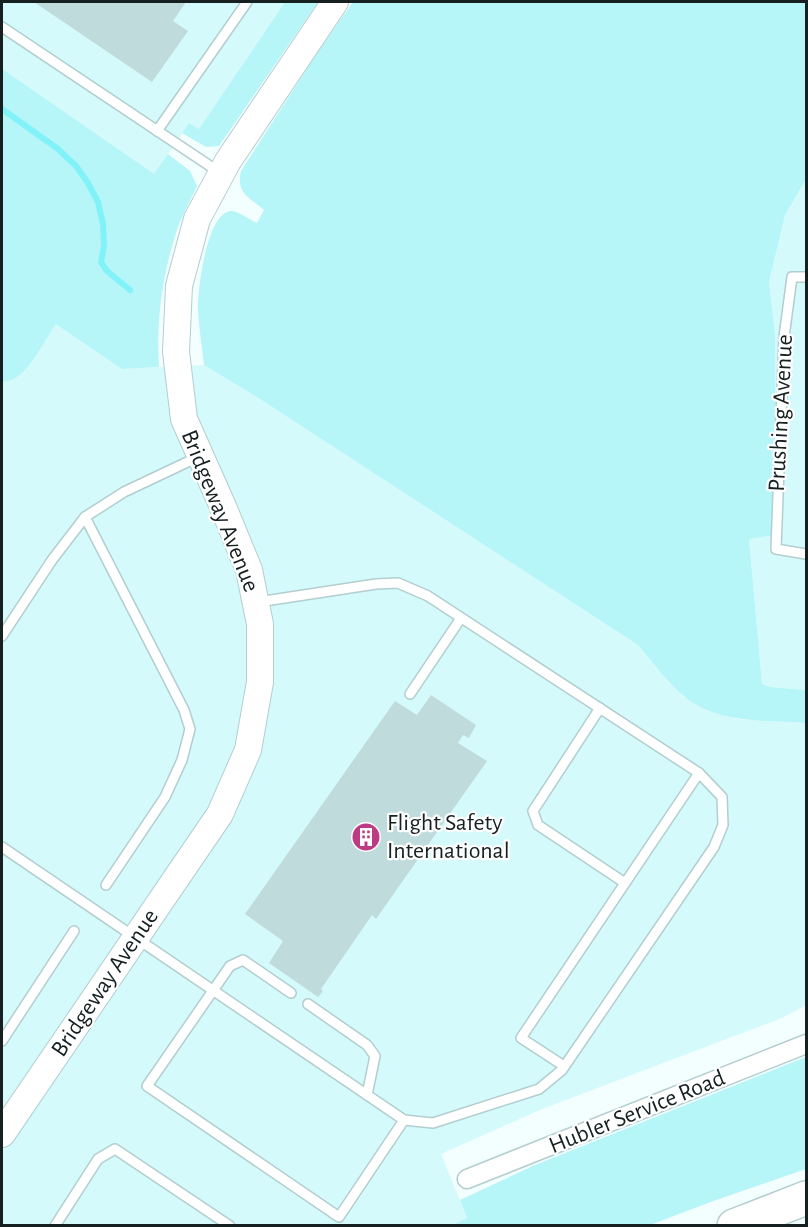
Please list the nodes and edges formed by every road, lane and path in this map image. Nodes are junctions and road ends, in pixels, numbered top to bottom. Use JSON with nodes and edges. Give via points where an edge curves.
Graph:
{"nodes":[{"id":1,"x":247,"y":2,"type":"edge"},
{"id":2,"x":335,"y":2,"type":"edge"},
{"id":3,"x":2,"y":27,"type":"edge"},
{"id":4,"x":157,"y":131,"type":"junction"},
{"id":5,"x":221,"y":174,"type":"junction"},
{"id":6,"x":807,"y":277,"type":"edge"},
{"id":7,"x":200,"y":456,"type":"junction"},
{"id":8,"x":85,"y":517,"type":"junction"},
{"id":9,"x":807,"y":554,"type":"edge"},
{"id":10,"x":256,"y":602,"type":"junction"},
{"id":11,"x":461,"y":618,"type":"junction"},
{"id":12,"x":6,"y":621,"type":"edge"},
{"id":13,"x":2,"y":636,"type":"edge"},
{"id":14,"x":410,"y":694,"type":"dead end"},
{"id":15,"x":600,"y":708,"type":"junction"},
{"id":16,"x":699,"y":773,"type":"junction"},
{"id":17,"x":2,"y":847,"type":"edge"},
{"id":18,"x":625,"y":883,"type":"junction"},
{"id":19,"x":106,"y":885,"type":"dead end"},
{"id":20,"x":74,"y":931,"type":"dead end"},
{"id":21,"x":137,"y":937,"type":"junction"},
{"id":22,"x":214,"y":990,"type":"junction"},
{"id":23,"x":291,"y":993,"type":"dead end"},
{"id":24,"x":308,"y":1005,"type":"dead end"},
{"id":25,"x":2,"y":1041,"type":"edge"},
{"id":26,"x":807,"y":1044,"type":"edge"},
{"id":27,"x":564,"y":1066,"type":"junction"},
{"id":28,"x":367,"y":1095,"type":"junction"},
{"id":29,"x":404,"y":1120,"type":"junction"},
{"id":30,"x":2,"y":1134,"type":"edge"},
{"id":31,"x":467,"y":1179,"type":"dead end"},
{"id":32,"x":807,"y":1198,"type":"edge"},
{"id":33,"x":55,"y":1226,"type":"edge"},
{"id":34,"x":230,"y":1226,"type":"edge"},
{"id":35,"x":734,"y":1226,"type":"edge"}],
"edges":[{"from":1,"to":4,"type":"lane"},
{"from":2,"to":5,"type":"street","name":"Bridgeway Avenue"},
{"from":3,"to":4,"type":"lane"},
{"from":4,"to":5,"type":"lane"},
{"from":5,"to":7,"type":"street","name":"Bridgeway Avenue","via":[[197,219],[179,286],[176,352],[184,419]]},
{"from":6,"to":9,"type":"lane","name":"Prushing Avenue","via":[[792,277],[784,337],[776,549]]},
{"from":7,"to":8,"type":"lane","via":[[124,492]]},
{"from":7,"to":10,"type":"street","name":"Bridgeway Avenue","via":[[249,570]]},
{"from":8,"to":12,"type":"lane"},
{"from":8,"to":19,"type":"lane","via":[[184,710],[190,729],[182,760],[165,796]]},
{"from":10,"to":11,"type":"lane","via":[[399,583]]},
{"from":10,"to":21,"type":"street","name":"Bridgeway Avenue","via":[[260,682],[248,750],[220,814]]},
{"from":11,"to":14,"type":"lane"},
{"from":11,"to":15,"type":"lane"},
{"from":12,"to":13,"type":"lane"},
{"from":15,"to":16,"type":"lane"},
{"from":15,"to":18,"type":"lane","via":[[533,811],[538,825]]},
{"from":16,"to":18,"type":"lane"},
{"from":16,"to":27,"type":"lane","via":[[722,797],[723,825],[714,847]]},
{"from":17,"to":21,"type":"lane"},
{"from":18,"to":27,"type":"lane","via":[[521,1038]]},
{"from":20,"to":25,"type":"lane"},
{"from":21,"to":22,"type":"lane"},
{"from":21,"to":30,"type":"street","name":"Bridgeway Avenue"},
{"from":22,"to":23,"type":"lane","via":[[230,966],[243,960]]},
{"from":22,"to":28,"type":"lane"},
{"from":22,"to":29,"type":"lane","via":[[147,1086],[339,1217]]},
{"from":24,"to":28,"type":"lane","via":[[367,1045],[375,1056]]},
{"from":26,"to":31,"type":"street","name":"Hubler Service Road"},
{"from":27,"to":29,"type":"lane","via":[[538,1089],[433,1123]]},
{"from":28,"to":29,"type":"lane"},
{"from":32,"to":35,"type":"highway"},
{"from":33,"to":34,"type":"lane","via":[[98,1158],[115,1149]]}]}
